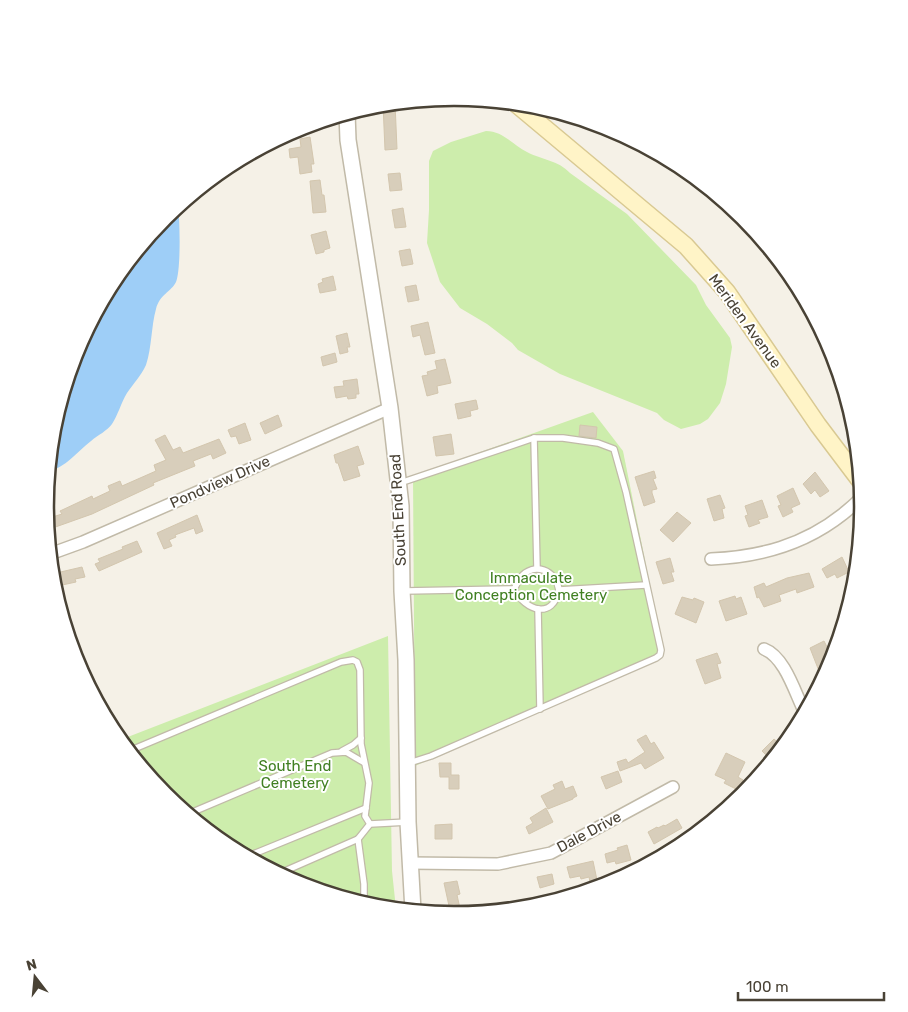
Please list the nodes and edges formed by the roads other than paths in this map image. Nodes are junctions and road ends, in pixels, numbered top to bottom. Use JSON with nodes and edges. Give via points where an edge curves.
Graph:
{"nodes":[{"id":1,"x":526,"y":112,"type":"edge"},
{"id":2,"x":347,"y":120,"type":"edge"},
{"id":3,"x":390,"y":408,"type":"junction"},
{"id":4,"x":534,"y":438,"type":"junction"},
{"id":5,"x":852,"y":470,"type":"edge"},
{"id":6,"x":398,"y":484,"type":"junction"},
{"id":7,"x":854,"y":505,"type":"edge"},
{"id":8,"x":57,"y":552,"type":"edge"},
{"id":9,"x":711,"y":558,"type":"dead end"},
{"id":10,"x":537,"y":568,"type":"junction"},
{"id":11,"x":646,"y":585,"type":"junction"},
{"id":12,"x":514,"y":589,"type":"junction"},
{"id":13,"x":559,"y":590,"type":"junction"},
{"id":14,"x":402,"y":591,"type":"junction"},
{"id":15,"x":538,"y":609,"type":"junction"},
{"id":16,"x":764,"y":649,"type":"dead end"},
{"id":17,"x":801,"y":705,"type":"edge"},
{"id":18,"x":540,"y":709,"type":"junction"},
{"id":19,"x":361,"y":738,"type":"junction"},
{"id":20,"x":135,"y":748,"type":"edge"},
{"id":21,"x":340,"y":752,"type":"junction"},
{"id":22,"x":364,"y":762,"type":"junction"},
{"id":23,"x":408,"y":764,"type":"junction"},
{"id":24,"x":673,"y":787,"type":"dead end"},
{"id":25,"x":366,"y":808,"type":"junction"},
{"id":26,"x":195,"y":811,"type":"edge"},
{"id":27,"x":350,"y":814,"type":"junction"},
{"id":28,"x":365,"y":816,"type":"junction"},
{"id":29,"x":408,"y":822,"type":"junction"},
{"id":30,"x":370,"y":824,"type":"junction"},
{"id":31,"x":358,"y":839,"type":"junction"},
{"id":32,"x":255,"y":853,"type":"edge"},
{"id":33,"x":409,"y":863,"type":"junction"},
{"id":34,"x":288,"y":870,"type":"edge"},
{"id":35,"x":364,"y":896,"type":"edge"},
{"id":36,"x":412,"y":904,"type":"edge"}],
"edges":[{"from":1,"to":5,"type":"main road","name":"Meriden Avenue","via":[[686,246],[727,292]]},
{"from":2,"to":3,"type":"street","name":"South End Road"},
{"from":3,"to":6,"type":"street","name":"South End Road"},
{"from":3,"to":8,"type":"street","name":"Pondview Drive"},
{"from":4,"to":6,"type":"lane"},
{"from":4,"to":10,"type":"lane"},
{"from":4,"to":11,"type":"lane","via":[[563,438],[614,449]]},
{"from":6,"to":14,"type":"street","name":"South End Road"},
{"from":7,"to":9,"type":"street","via":[[829,525],[800,540],[739,558]]},
{"from":10,"to":12,"type":"lane","via":[[521,577]]},
{"from":10,"to":13,"type":"lane","via":[[553,575]]},
{"from":11,"to":13,"type":"lane"},
{"from":11,"to":18,"type":"lane","via":[[661,650],[659,656]]},
{"from":12,"to":14,"type":"lane"},
{"from":12,"to":15,"type":"lane","via":[[525,604]]},
{"from":13,"to":15,"type":"lane","via":[[554,602]]},
{"from":14,"to":23,"type":"street","name":"South End Road"},
{"from":15,"to":18,"type":"lane"},
{"from":16,"to":17,"type":"street","via":[[780,661]]},
{"from":18,"to":23,"type":"lane"},
{"from":19,"to":20,"type":"lane","via":[[360,670],[357,662],[348,660]]},
{"from":19,"to":21,"type":"lane"},
{"from":19,"to":22,"type":"lane"},
{"from":21,"to":22,"type":"lane","via":[[352,754]]},
{"from":21,"to":26,"type":"lane"},
{"from":22,"to":25,"type":"lane","via":[[370,783]]},
{"from":23,"to":29,"type":"street","name":"South End Road"},
{"from":24,"to":33,"type":"street","name":"Dale Drive","via":[[551,853],[498,864]]},
{"from":25,"to":27,"type":"lane"},
{"from":25,"to":28,"type":"lane"},
{"from":27,"to":28,"type":"lane"},
{"from":27,"to":32,"type":"lane"},
{"from":28,"to":30,"type":"lane"},
{"from":29,"to":30,"type":"lane"},
{"from":29,"to":33,"type":"street","name":"South End Road"},
{"from":30,"to":31,"type":"lane"},
{"from":31,"to":34,"type":"lane"},
{"from":31,"to":35,"type":"lane"},
{"from":33,"to":36,"type":"street","name":"South End Road"}]}
